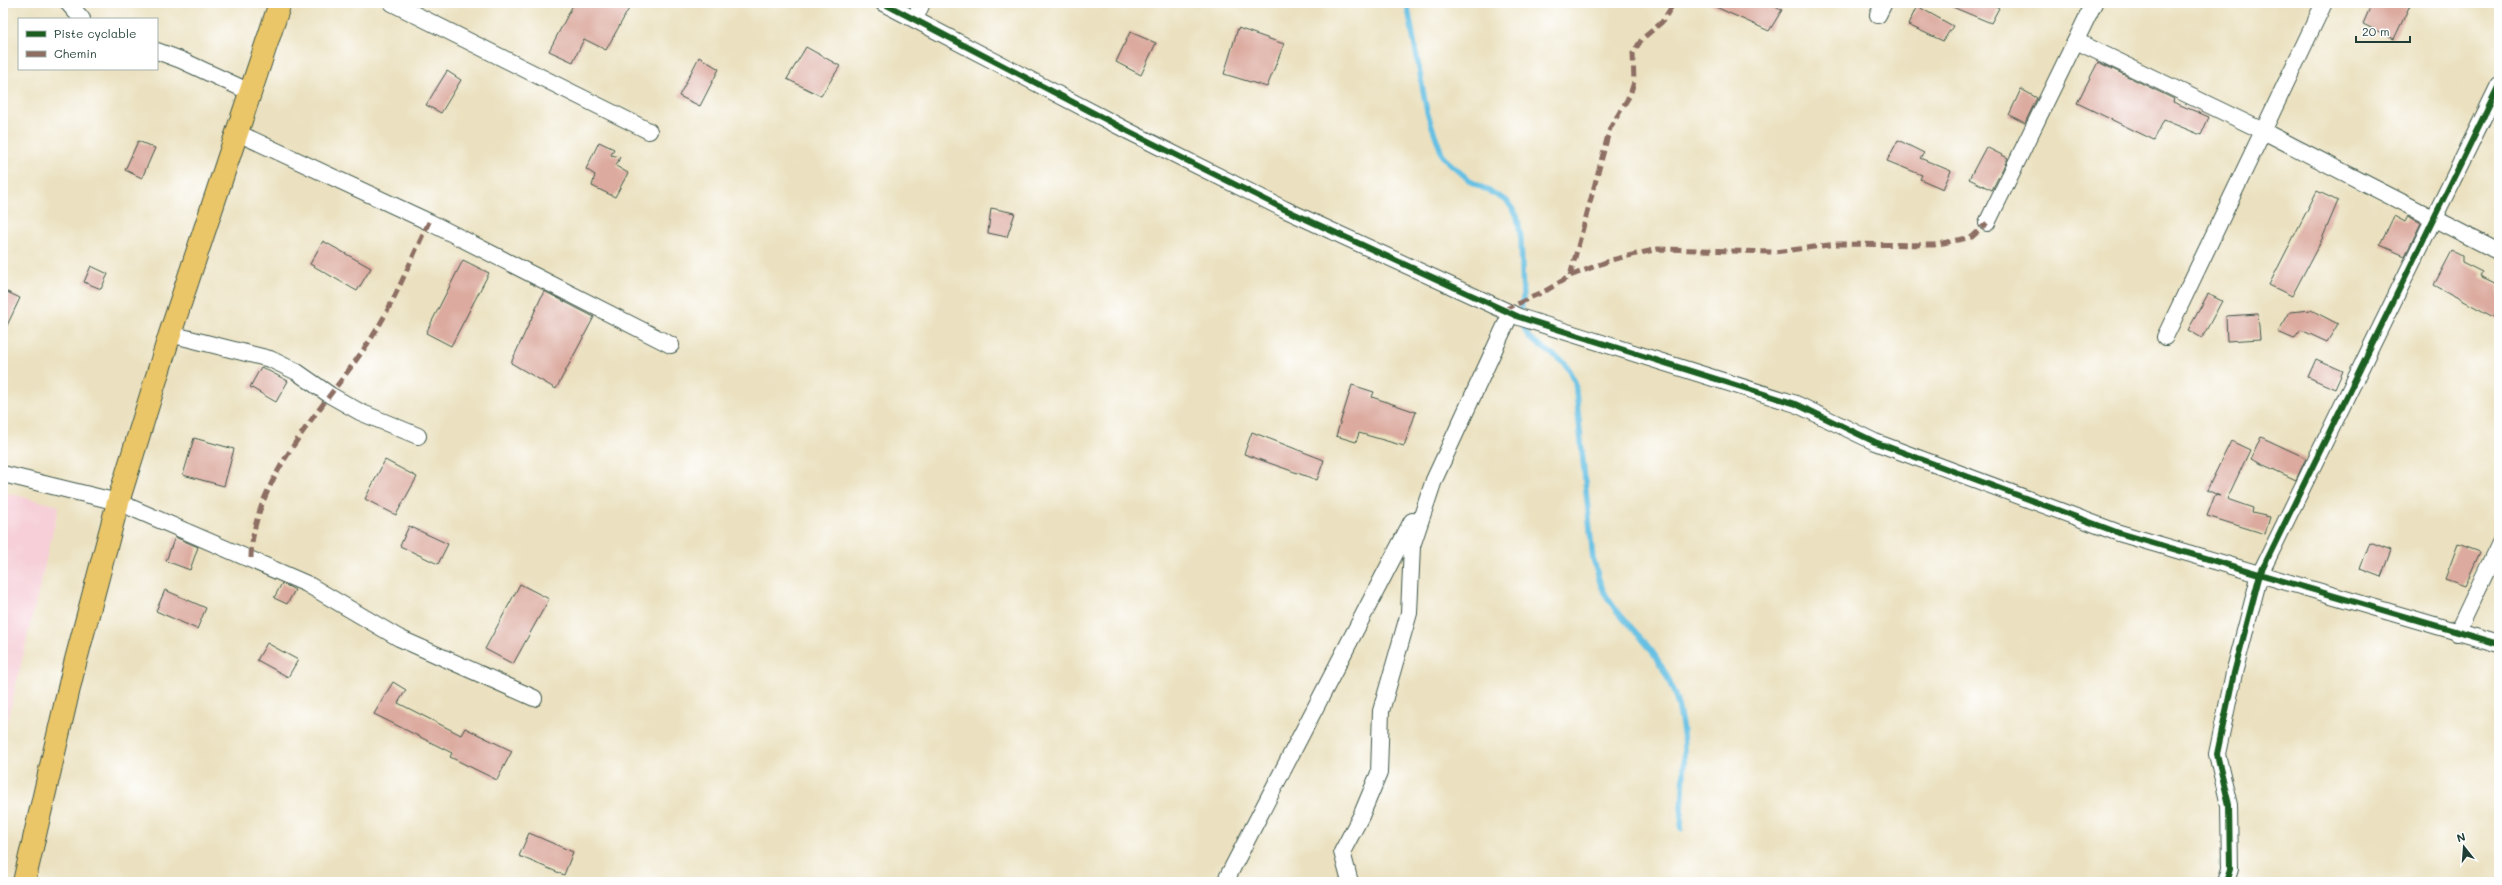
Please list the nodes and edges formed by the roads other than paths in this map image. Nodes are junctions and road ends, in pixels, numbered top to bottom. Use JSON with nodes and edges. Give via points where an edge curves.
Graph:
{"nodes":[{"id":1,"x":68,"y":3,"type":"edge"},
{"id":2,"x":280,"y":3,"type":"edge"},
{"id":3,"x":392,"y":3,"type":"edge"},
{"id":4,"x":883,"y":3,"type":"edge"},
{"id":5,"x":922,"y":3,"type":"edge"},
{"id":6,"x":2094,"y":3,"type":"edge"},
{"id":7,"x":2324,"y":3,"type":"edge"},
{"id":8,"x":81,"y":18,"type":"edge"},
{"id":9,"x":915,"y":18,"type":"junction"},
{"id":10,"x":2076,"y":41,"type":"junction"},
{"id":11,"x":158,"y":51,"type":"edge"},
{"id":12,"x":2499,"y":84,"type":"edge"},
{"id":13,"x":250,"y":92,"type":"junction"},
{"id":14,"x":649,"y":131,"type":"dead end"},
{"id":15,"x":2263,"y":131,"type":"junction"},
{"id":16,"x":238,"y":133,"type":"junction"},
{"id":17,"x":2434,"y":218,"type":"junction"},
{"id":18,"x":1987,"y":223,"type":"dead end"},
{"id":19,"x":2499,"y":252,"type":"edge"},
{"id":20,"x":1511,"y":313,"type":"junction"},
{"id":21,"x":170,"y":334,"type":"junction"},
{"id":22,"x":2165,"y":337,"type":"dead end"},
{"id":23,"x":671,"y":345,"type":"dead end"},
{"id":24,"x":418,"y":436,"type":"dead end"},
{"id":25,"x":3,"y":474,"type":"edge"},
{"id":26,"x":1434,"y":480,"type":"junction"},
{"id":27,"x":118,"y":502,"type":"junction"},
{"id":28,"x":2499,"y":544,"type":"edge"},
{"id":29,"x":2260,"y":574,"type":"junction"},
{"id":30,"x":2457,"y":633,"type":"junction"},
{"id":31,"x":2499,"y":644,"type":"edge"},
{"id":32,"x":534,"y":698,"type":"dead end"},
{"id":33,"x":24,"y":882,"type":"edge"},
{"id":34,"x":1225,"y":882,"type":"edge"},
{"id":35,"x":1350,"y":882,"type":"edge"},
{"id":36,"x":2226,"y":882,"type":"edge"}],
"edges":[{"from":1,"to":8,"type":"street"},
{"from":2,"to":13,"type":"main road"},
{"from":3,"to":14,"type":"street"},
{"from":4,"to":9,"type":"street"},
{"from":5,"to":9,"type":"street"},
{"from":6,"to":10,"type":"street"},
{"from":7,"to":15,"type":"street"},
{"from":9,"to":20,"type":"street","via":[[1284,209]]},
{"from":10,"to":15,"type":"street"},
{"from":10,"to":18,"type":"street"},
{"from":11,"to":13,"type":"street"},
{"from":12,"to":17,"type":"street"},
{"from":13,"to":16,"type":"main road"},
{"from":15,"to":17,"type":"street"},
{"from":15,"to":22,"type":"street"},
{"from":16,"to":21,"type":"main road"},
{"from":16,"to":23,"type":"street","via":[[429,222]]},
{"from":17,"to":19,"type":"street"},
{"from":17,"to":29,"type":"street"},
{"from":20,"to":26,"type":"street"},
{"from":20,"to":29,"type":"street","via":[[1796,404],[1875,442],[2119,533]]},
{"from":21,"to":24,"type":"street","via":[[270,358],[360,412]]},
{"from":21,"to":27,"type":"main road"},
{"from":25,"to":27,"type":"street"},
{"from":26,"to":34,"type":"street"},
{"from":26,"to":35,"type":"street","via":[[1412,546],[1409,613],[1381,711],[1379,773],[1342,852]]},
{"from":27,"to":32,"type":"street","via":[[307,584],[399,638]]},
{"from":27,"to":33,"type":"main road","via":[[73,671]]},
{"from":28,"to":30,"type":"street"},
{"from":29,"to":30,"type":"street"},
{"from":29,"to":36,"type":"street","via":[[2217,754],[2229,805],[2230,869]]},
{"from":30,"to":31,"type":"street"}]}
